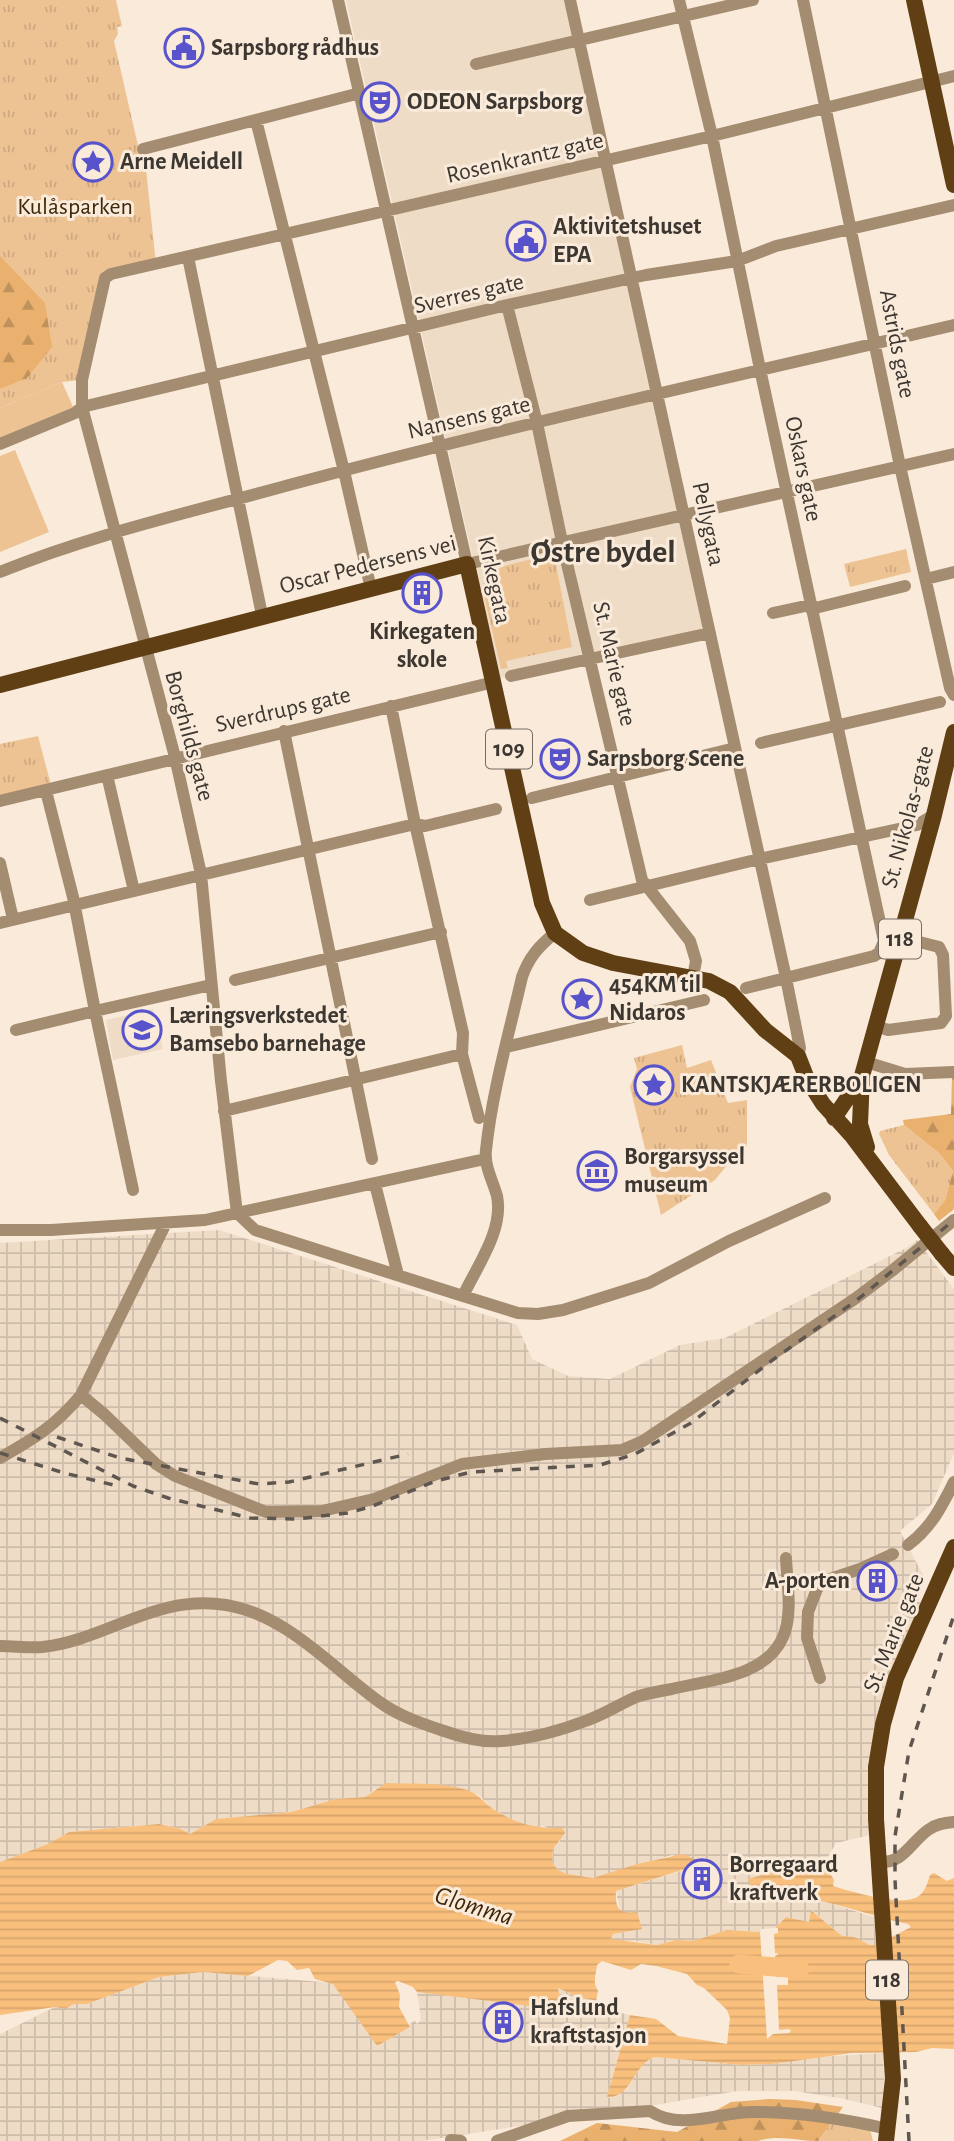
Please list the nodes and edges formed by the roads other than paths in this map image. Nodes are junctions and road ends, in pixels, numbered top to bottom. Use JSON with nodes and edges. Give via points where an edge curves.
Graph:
{"nodes":[{"id":1,"x":338,"y":0,"type":"edge"},
{"id":2,"x":570,"y":0,"type":"edge"},
{"id":3,"x":680,"y":0,"type":"edge"},
{"id":4,"x":753,"y":0,"type":"edge"},
{"id":5,"x":803,"y":0,"type":"edge"},
{"id":6,"x":914,"y":0,"type":"edge"},
{"id":7,"x":682,"y":16,"type":"junction"},
{"id":8,"x":579,"y":40,"type":"junction"},
{"id":9,"x":476,"y":64,"type":"dead end"},
{"id":10,"x":954,"y":76,"type":"edge"},
{"id":11,"x":931,"y":82,"type":"junction"},
{"id":12,"x":360,"y":93,"type":"junction"},
{"id":13,"x":825,"y":108,"type":"junction"},
{"id":14,"x":256,"y":120,"type":"junction"},
{"id":15,"x":712,"y":136,"type":"junction"},
{"id":16,"x":143,"y":149,"type":"dead end"},
{"id":17,"x":606,"y":160,"type":"junction"},
{"id":18,"x":954,"y":185,"type":"edge"},
{"id":19,"x":954,"y":205,"type":"edge"},
{"id":20,"x":386,"y":212,"type":"junction"},
{"id":21,"x":852,"y":228,"type":"junction"},
{"id":22,"x":285,"y":234,"type":"junction"},
{"id":23,"x":188,"y":257,"type":"junction"},
{"id":24,"x":737,"y":261,"type":"junction"},
{"id":25,"x":105,"y":278,"type":"joint"},
{"id":26,"x":632,"y":278,"type":"junction"},
{"id":27,"x":508,"y":306,"type":"junction"},
{"id":28,"x":954,"y":325,"type":"edge"},
{"id":29,"x":413,"y":328,"type":"junction"},
{"id":30,"x":876,"y":343,"type":"junction"},
{"id":31,"x":314,"y":352,"type":"junction"},
{"id":32,"x":760,"y":369,"type":"junction"},
{"id":33,"x":212,"y":374,"type":"junction"},
{"id":34,"x":658,"y":394,"type":"junction"},
{"id":35,"x":82,"y":407,"type":"junction"},
{"id":36,"x":537,"y":423,"type":"junction"},
{"id":37,"x":0,"y":444,"type":"edge"},
{"id":38,"x":441,"y":446,"type":"junction"},
{"id":39,"x":954,"y":454,"type":"edge"},
{"id":40,"x":900,"y":466,"type":"junction"},
{"id":41,"x":344,"y":471,"type":"junction"},
{"id":42,"x":786,"y":491,"type":"junction"},
{"id":43,"x":237,"y":500,"type":"junction"},
{"id":44,"x":684,"y":513,"type":"junction"},
{"id":45,"x":115,"y":531,"type":"junction"},
{"id":46,"x":563,"y":542,"type":"junction"},
{"id":47,"x":467,"y":564,"type":"junction"},
{"id":48,"x":0,"y":572,"type":"edge"},
{"id":49,"x":954,"y":572,"type":"edge"},
{"id":50,"x":926,"y":579,"type":"junction"},
{"id":51,"x":905,"y":586,"type":"dead end"},
{"id":52,"x":372,"y":589,"type":"junction"},
{"id":53,"x":811,"y":607,"type":"junction"},
{"id":54,"x":773,"y":613,"type":"dead end"},
{"id":55,"x":262,"y":615,"type":"junction"},
{"id":56,"x":710,"y":633,"type":"junction"},
{"id":57,"x":144,"y":646,"type":"junction"},
{"id":58,"x":589,"y":658,"type":"junction"},
{"id":59,"x":511,"y":676,"type":"dead end"},
{"id":60,"x":494,"y":682,"type":"junction"},
{"id":61,"x":0,"y":685,"type":"edge"},
{"id":62,"x":954,"y":695,"type":"edge"},
{"id":63,"x":940,"y":702,"type":"dead end"},
{"id":64,"x":391,"y":706,"type":"junction"},
{"id":65,"x":837,"y":725,"type":"junction"},
{"id":66,"x":284,"y":731,"type":"junction"},
{"id":67,"x":954,"y":732,"type":"edge"},
{"id":68,"x":761,"y":743,"type":"dead end"},
{"id":69,"x":735,"y":748,"type":"junction"},
{"id":70,"x":175,"y":757,"type":"junction"},
{"id":71,"x":107,"y":775,"type":"junction"},
{"id":72,"x":618,"y":777,"type":"junction"},
{"id":73,"x":46,"y":791,"type":"junction"},
{"id":74,"x":532,"y":798,"type":"dead end"},
{"id":75,"x":0,"y":801,"type":"edge"},
{"id":76,"x":496,"y":809,"type":"dead end"},
{"id":77,"x":934,"y":815,"type":"junction"},
{"id":78,"x":415,"y":824,"type":"junction"},
{"id":79,"x":862,"y":836,"type":"junction"},
{"id":80,"x":309,"y":849,"type":"junction"},
{"id":81,"x":758,"y":859,"type":"junction"},
{"id":82,"x":0,"y":863,"type":"edge"},
{"id":83,"x":201,"y":874,"type":"junction"},
{"id":84,"x":646,"y":887,"type":"junction"},
{"id":85,"x":134,"y":891,"type":"junction"},
{"id":86,"x":590,"y":900,"type":"dead end"},
{"id":87,"x":75,"y":906,"type":"junction"},
{"id":88,"x":7,"y":921,"type":"edge"},
{"id":89,"x":441,"y":932,"type":"junction"},
{"id":90,"x":555,"y":933,"type":"junction"},
{"id":91,"x":900,"y":937,"type":"junction"},
{"id":92,"x":330,"y":958,"type":"junction"},
{"id":93,"x":693,"y":977,"type":"junction"},
{"id":94,"x":786,"y":978,"type":"junction"},
{"id":95,"x":235,"y":980,"type":"dead end"},
{"id":96,"x":211,"y":985,"type":"junction"},
{"id":97,"x":746,"y":988,"type":"dead end"},
{"id":98,"x":704,"y":1000,"type":"dead end"},
{"id":99,"x":95,"y":1011,"type":"junction"},
{"id":100,"x":876,"y":1026,"type":"junction"},
{"id":101,"x":16,"y":1030,"type":"dead end"},
{"id":102,"x":506,"y":1047,"type":"junction"},
{"id":103,"x":462,"y":1054,"type":"junction"},
{"id":104,"x":798,"y":1056,"type":"junction"},
{"id":105,"x":864,"y":1069,"type":"junction"},
{"id":106,"x":954,"y":1072,"type":"edge"},
{"id":107,"x":356,"y":1081,"type":"junction"},
{"id":108,"x":224,"y":1111,"type":"junction"},
{"id":109,"x":479,"y":1118,"type":"dead end"},
{"id":110,"x":834,"y":1118,"type":"junction"},
{"id":111,"x":372,"y":1159,"type":"dead end"},
{"id":112,"x":485,"y":1159,"type":"junction"},
{"id":113,"x":879,"y":1172,"type":"junction"},
{"id":114,"x":375,"y":1184,"type":"junction"},
{"id":115,"x":132,"y":1191,"type":"dead end"},
{"id":116,"x":825,"y":1198,"type":"dead end"},
{"id":117,"x":237,"y":1213,"type":"junction"},
{"id":118,"x":954,"y":1220,"type":"edge"},
{"id":119,"x":166,"y":1223,"type":"junction"},
{"id":120,"x":920,"y":1226,"type":"junction"},
{"id":121,"x":0,"y":1230,"type":"edge"},
{"id":122,"x":954,"y":1268,"type":"edge"},
{"id":123,"x":398,"y":1275,"type":"junction"},
{"id":124,"x":463,"y":1296,"type":"junction"},
{"id":125,"x":81,"y":1395,"type":"junction"},
{"id":126,"x":0,"y":1458,"type":"edge"},
{"id":127,"x":954,"y":1482,"type":"edge"},
{"id":128,"x":908,"y":1545,"type":"dead end"},
{"id":129,"x":954,"y":1547,"type":"edge"},
{"id":130,"x":892,"y":1553,"type":"dead end"},
{"id":131,"x":786,"y":1558,"type":"dead end"},
{"id":132,"x":0,"y":1646,"type":"edge"},
{"id":133,"x":820,"y":1678,"type":"dead end"},
{"id":134,"x":954,"y":1822,"type":"edge"},
{"id":135,"x":879,"y":1862,"type":"junction"},
{"id":136,"x":887,"y":2135,"type":"edge"},
{"id":137,"x":497,"y":2141,"type":"edge"}],
"edges":[{"from":1,"to":12,"type":"street","name":"Kirkegata"},
{"from":2,"to":8,"type":"street","name":"Pellygata"},
{"from":3,"to":7,"type":"street","name":"Oskars gate"},
{"from":4,"to":7,"type":"street"},
{"from":5,"to":13,"type":"street","name":"Astrids gate"},
{"from":6,"to":11,"type":"main road"},
{"from":7,"to":8,"type":"street"},
{"from":7,"to":15,"type":"street","name":"Oskars gate"},
{"from":8,"to":9,"type":"street"},
{"from":8,"to":17,"type":"street","name":"Pellygata"},
{"from":10,"to":11,"type":"street","name":"Rosenkrantz gate"},
{"from":11,"to":13,"type":"street","name":"Rosenkrantz gate"},
{"from":11,"to":18,"type":"main road"},
{"from":12,"to":14,"type":"street"},
{"from":12,"to":20,"type":"street","name":"Kirkegata"},
{"from":13,"to":15,"type":"street","name":"Rosenkrantz gate"},
{"from":13,"to":21,"type":"street","name":"Astrids gate"},
{"from":14,"to":16,"type":"street"},
{"from":14,"to":22,"type":"street"},
{"from":15,"to":17,"type":"street","name":"Rosenkrantz gate"},
{"from":15,"to":24,"type":"street","name":"Oskars gate"},
{"from":17,"to":20,"type":"street","name":"Rosenkrantz gate"},
{"from":17,"to":26,"type":"street","name":"Pellygata"},
{"from":19,"to":21,"type":"street","name":"Sverres gate"},
{"from":20,"to":22,"type":"street","name":"Rosenkrantz gate"},
{"from":20,"to":29,"type":"street","name":"Kirkegata"},
{"from":21,"to":24,"type":"street","name":"Sverres gate","via":[[776,246]]},
{"from":21,"to":30,"type":"street","name":"Astrids gate"},
{"from":22,"to":23,"type":"street","name":"Rosenkrantz gate"},
{"from":22,"to":31,"type":"street"},
{"from":23,"to":25,"type":"street","name":"Rosenkrantz gate"},
{"from":23,"to":33,"type":"street"},
{"from":24,"to":26,"type":"street","name":"Sverres gate"},
{"from":24,"to":32,"type":"street","name":"Oskars gate"},
{"from":25,"to":35,"type":"street","name":"Borghilds gate","via":[[82,380]]},
{"from":26,"to":27,"type":"street","name":"Sverres gate"},
{"from":26,"to":34,"type":"street","name":"Pellygata"},
{"from":27,"to":29,"type":"street","name":"Sverres gate"},
{"from":27,"to":36,"type":"street","name":"St. Marie gate"},
{"from":28,"to":30,"type":"street","name":"Nansens gate"},
{"from":29,"to":31,"type":"street","name":"Sverres gate"},
{"from":29,"to":38,"type":"street","name":"Kirkegata"},
{"from":30,"to":32,"type":"street","name":"Nansens gate"},
{"from":30,"to":40,"type":"street","name":"Astrids gate"},
{"from":31,"to":33,"type":"street","name":"Sverres gate"},
{"from":31,"to":41,"type":"street"},
{"from":32,"to":34,"type":"street","name":"Nansens gate"},
{"from":32,"to":42,"type":"street","name":"Oskars gate"},
{"from":33,"to":35,"type":"street","name":"Sverres gate"},
{"from":33,"to":43,"type":"street"},
{"from":34,"to":36,"type":"street","name":"Nansens gate"},
{"from":34,"to":44,"type":"street","name":"Pellygata"},
{"from":35,"to":37,"type":"street","name":"Sverres gate"},
{"from":35,"to":45,"type":"street","name":"Borghilds gate"},
{"from":36,"to":38,"type":"street","name":"Nansens gate"},
{"from":36,"to":46,"type":"street","name":"St. Marie gate"},
{"from":38,"to":41,"type":"street","name":"Nansens gate"},
{"from":38,"to":47,"type":"street","name":"Kirkegata"},
{"from":39,"to":40,"type":"street","name":"Oscar Pedersens vei"},
{"from":40,"to":42,"type":"street","name":"Oscar Pedersens vei"},
{"from":40,"to":50,"type":"street","name":"Astrids gate"},
{"from":41,"to":43,"type":"street","name":"Nansens gate"},
{"from":41,"to":52,"type":"street"},
{"from":42,"to":44,"type":"street","name":"Oscar Pedersens vei"},
{"from":42,"to":53,"type":"street","name":"Oskars gate"},
{"from":43,"to":45,"type":"street","name":"Nansens gate"},
{"from":43,"to":55,"type":"street"},
{"from":44,"to":46,"type":"street","name":"Oscar Pedersens vei"},
{"from":44,"to":56,"type":"street","name":"Pellygata"},
{"from":45,"to":48,"type":"street","name":"Nansens gate"},
{"from":45,"to":57,"type":"street","name":"Borghilds gate"},
{"from":46,"to":47,"type":"street","name":"Oscar Pedersens vei"},
{"from":46,"to":58,"type":"street","name":"St. Marie gate"},
{"from":47,"to":52,"type":"main road","name":"Oscar Pedersens vei"},
{"from":47,"to":60,"type":"main road","name":"Kirkegata","number":"109"},
{"from":49,"to":50,"type":"street"},
{"from":50,"to":62,"type":"street","name":"Astrids gate"},
{"from":51,"to":53,"type":"street"},
{"from":52,"to":55,"type":"main road","name":"Oscar Pedersens vei"},
{"from":53,"to":54,"type":"street"},
{"from":53,"to":65,"type":"street","name":"Oskars gate"},
{"from":55,"to":57,"type":"main road","name":"Oscar Pedersens vei"},
{"from":56,"to":58,"type":"street"},
{"from":56,"to":69,"type":"street","name":"Pellygata"},
{"from":57,"to":61,"type":"main road","name":"Oscar Pedersens vei"},
{"from":57,"to":70,"type":"street","name":"Borghilds gate"},
{"from":58,"to":59,"type":"street"},
{"from":58,"to":72,"type":"street","name":"St. Marie gate"},
{"from":60,"to":64,"type":"street","name":"Sverdrups gate"},
{"from":60,"to":90,"type":"main road","name":"Kirkegata","number":"109","via":[[542,903]]},
{"from":63,"to":65,"type":"street"},
{"from":64,"to":66,"type":"street","name":"Sverdrups gate"},
{"from":64,"to":78,"type":"street"},
{"from":65,"to":68,"type":"street"},
{"from":65,"to":79,"type":"street","name":"Oskars gate"},
{"from":66,"to":70,"type":"street","name":"Sverdrups gate"},
{"from":66,"to":80,"type":"street"},
{"from":67,"to":77,"type":"main road","name":"St. Nikolas-gate","number":"118"},
{"from":69,"to":72,"type":"street"},
{"from":69,"to":81,"type":"street","name":"Pellygata"},
{"from":70,"to":71,"type":"street","name":"Sverdrups gate"},
{"from":70,"to":83,"type":"street","name":"Borghilds gate"},
{"from":71,"to":73,"type":"street","name":"Sverdrups gate"},
{"from":71,"to":85,"type":"street"},
{"from":72,"to":74,"type":"street"},
{"from":72,"to":84,"type":"street","name":"St. Marie gate"},
{"from":73,"to":75,"type":"street","name":"Sverdrups gate"},
{"from":73,"to":87,"type":"street"},
{"from":76,"to":78,"type":"street","via":[[425,826]]},
{"from":77,"to":79,"type":"street","via":[[917,825]]},
{"from":77,"to":91,"type":"main road","name":"St. Nikolas-gate","number":"118"},
{"from":78,"to":80,"type":"street"},
{"from":78,"to":89,"type":"street"},
{"from":79,"to":81,"type":"street"},
{"from":79,"to":94,"type":"street","name":"Oskars gate","via":[[883,946],[874,956]]},
{"from":80,"to":83,"type":"street"},
{"from":80,"to":92,"type":"street"},
{"from":81,"to":84,"type":"street"},
{"from":81,"to":94,"type":"street","name":"Pellygata"},
{"from":82,"to":88,"type":"street"},
{"from":83,"to":85,"type":"street"},
{"from":83,"to":96,"type":"street","name":"Borghilds gate"},
{"from":84,"to":86,"type":"street"},
{"from":84,"to":93,"type":"street","name":"St. Marie gate","via":[[690,941],[696,961]]},
{"from":85,"to":87,"type":"street"},
{"from":87,"to":88,"type":"street"},
{"from":87,"to":99,"type":"street"},
{"from":89,"to":92,"type":"street"},
{"from":89,"to":103,"type":"street","via":[[463,1033]]},
{"from":90,"to":93,"type":"main road","via":[[598,959]]},
{"from":90,"to":102,"type":"street","via":[[527,962]]},
{"from":91,"to":100,"type":"main road","name":"St. Nikolas-gate","number":"118"},
{"from":91,"to":100,"type":"street","via":[[939,947],[946,1016],[941,1023],[888,1030]]},
{"from":92,"to":95,"type":"street"},
{"from":92,"to":107,"type":"street"},
{"from":93,"to":104,"type":"main road","via":[[730,992],[765,1030]]},
{"from":94,"to":97,"type":"street"},
{"from":94,"to":104,"type":"street","name":"Pellygata"},
{"from":96,"to":99,"type":"street"},
{"from":96,"to":108,"type":"street","name":"Borghilds gate"},
{"from":98,"to":102,"type":"street"},
{"from":99,"to":101,"type":"street"},
{"from":99,"to":115,"type":"street"},
{"from":100,"to":105,"type":"main road","name":"St. Nikolas-gate","number":"118"},
{"from":102,"to":112,"type":"street"},
{"from":103,"to":107,"type":"street"},
{"from":103,"to":109,"type":"street"},
{"from":104,"to":110,"type":"main road","via":[[814,1091]]},
{"from":105,"to":106,"type":"street","via":[[905,1074]]},
{"from":105,"to":110,"type":"main road","name":"St. Nikolas-gate","number":"118"},
{"from":105,"to":113,"type":"main road","name":"St. Nikolas-gate","number":"118","via":[[860,1124]]},
{"from":107,"to":108,"type":"street"},
{"from":107,"to":111,"type":"street"},
{"from":108,"to":117,"type":"street","name":"Borghilds gate"},
{"from":110,"to":113,"type":"main road","number":"118"},
{"from":110,"to":120,"type":"main road","number":"118","via":[[847,1142]]},
{"from":112,"to":114,"type":"street"},
{"from":112,"to":124,"type":"street","via":[[498,1213]]},
{"from":113,"to":120,"type":"main road","number":"118"},
{"from":114,"to":117,"type":"street"},
{"from":114,"to":123,"type":"street"},
{"from":116,"to":124,"type":"street","via":[[649,1283],[563,1310],[519,1313]]},
{"from":117,"to":119,"type":"street"},
{"from":117,"to":123,"type":"street","via":[[255,1230]]},
{"from":118,"to":125,"type":"street","via":[[856,1298],[643,1441],[622,1450],[462,1464],[374,1499],[322,1511],[266,1512],[175,1476]]},
{"from":119,"to":121,"type":"street"},
{"from":119,"to":125,"type":"street"},
{"from":120,"to":122,"type":"main road","number":"118","bridge":true},
{"from":123,"to":124,"type":"street"},
{"from":125,"to":126,"type":"street","via":[[46,1432]]},
{"from":127,"to":128,"type":"street","name":"St. Marie gate","via":[[941,1510]]},
{"from":129,"to":135,"type":"main road","name":"St. Marie gate","number":"118","via":[[896,1678],[883,1724],[876,1767]]},
{"from":130,"to":133,"type":"street","name":"St. Marie gate","via":[[824,1581],[817,1589],[808,1612],[807,1638]]},
{"from":131,"to":132,"type":"street","via":[[784,1636],[764,1661],[739,1673],[639,1696],[590,1720],[500,1741],[456,1735],[383,1705],[289,1632],[252,1612],[225,1605],[151,1610],[43,1647]]},
{"from":134,"to":135,"type":"street","via":[[929,1829],[899,1860]]},
{"from":135,"to":136,"type":"main road","name":"St. Marie gate","number":"118","via":[[893,2079]]},
{"from":136,"to":137,"type":"street","via":[[835,2117],[752,2112],[688,2121],[650,2111],[557,2119]]}]}
